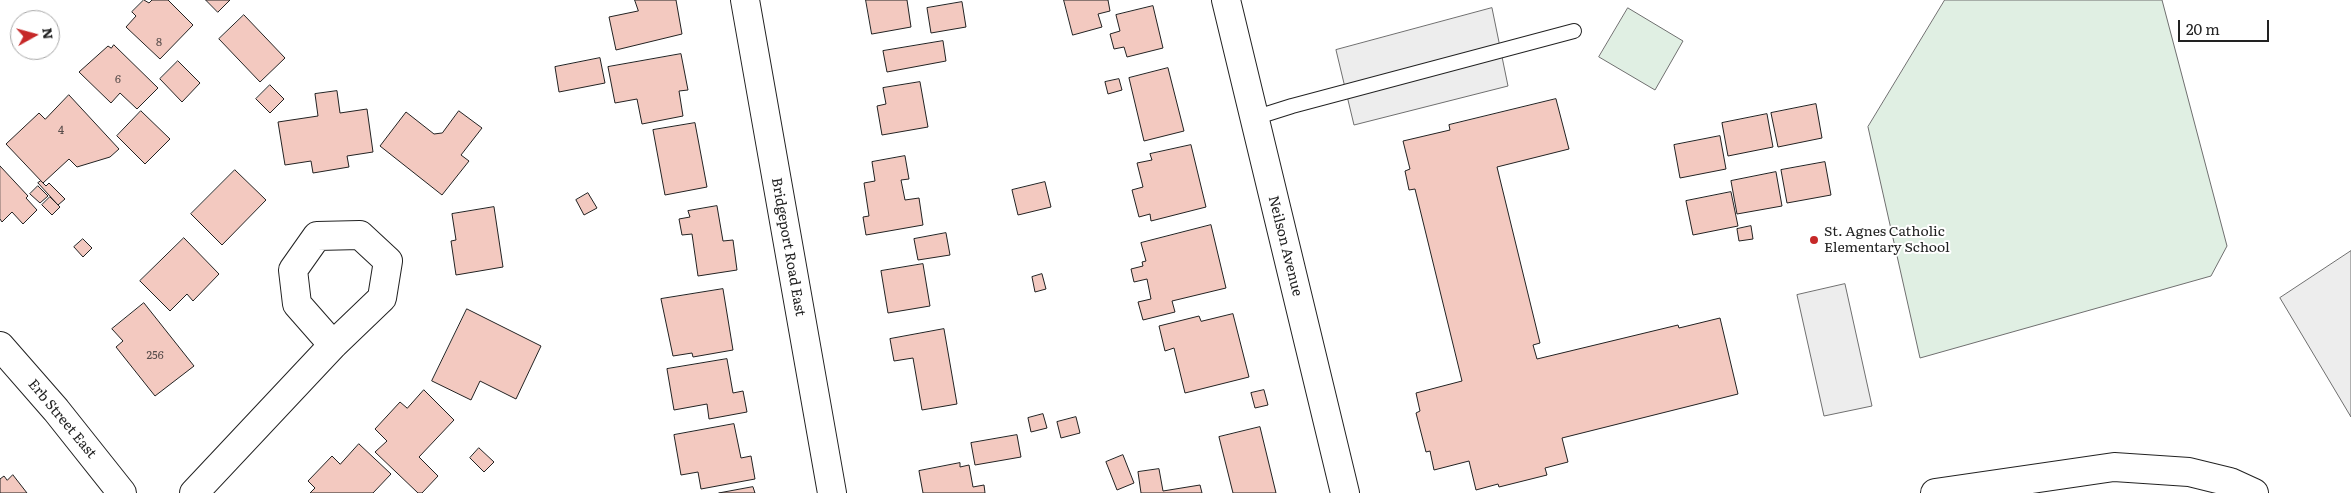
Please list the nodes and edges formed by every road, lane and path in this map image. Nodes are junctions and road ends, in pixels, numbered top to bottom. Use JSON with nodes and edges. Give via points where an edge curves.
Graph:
{"nodes":[{"id":1,"x":745,"y":0,"type":"edge"},
{"id":2,"x":1226,"y":0,"type":"edge"},
{"id":3,"x":1574,"y":31,"type":"dead end"},
{"id":4,"x":1254,"y":118,"type":"junction"},
{"id":5,"x":333,"y":345,"type":"dead end"},
{"id":6,"x":0,"y":346,"type":"edge"},
{"id":7,"x":122,"y":493,"type":"edge"},
{"id":8,"x":194,"y":493,"type":"edge"},
{"id":9,"x":832,"y":493,"type":"edge"},
{"id":10,"x":1345,"y":493,"type":"edge"},
{"id":11,"x":1935,"y":493,"type":"edge"},
{"id":12,"x":2254,"y":493,"type":"edge"}],
"edges":[{"from":1,"to":9,"type":"street","name":"Bridgeport Road East"},
{"from":2,"to":4,"type":"street","name":"Neilson Avenue"},
{"from":3,"to":4,"type":"lane"},
{"from":4,"to":10,"type":"street","name":"Neilson Avenue"},
{"from":5,"to":8,"type":"street"},
{"from":6,"to":7,"type":"street","name":"Erb Street East"},
{"from":11,"to":12,"type":"street","via":[[2114,467],[2189,472],[2230,482]]}]}
